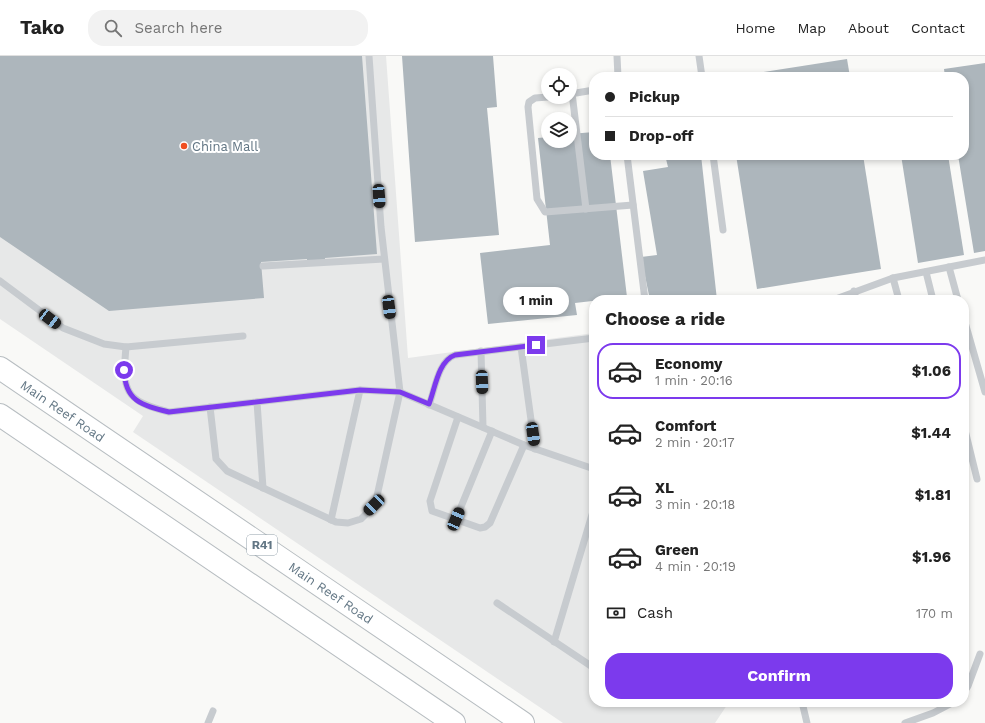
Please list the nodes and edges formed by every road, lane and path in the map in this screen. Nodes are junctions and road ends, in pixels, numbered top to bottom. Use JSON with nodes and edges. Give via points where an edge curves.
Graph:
{"nodes":[{"id":1,"x":369,"y":56,"type":"edge"},
{"id":2,"x":617,"y":56,"type":"edge"},
{"id":3,"x":699,"y":56,"type":"edge"},
{"id":4,"x":618,"y":72,"type":"edge"},
{"id":5,"x":701,"y":72,"type":"edge"},
{"id":6,"x":589,"y":91,"type":"edge"},
{"id":7,"x":577,"y":93,"type":"edge"},
{"id":8,"x":541,"y":98,"type":"edge"},
{"id":9,"x":572,"y":104,"type":"edge"},
{"id":10,"x":628,"y":160,"type":"edge"},
{"id":11,"x":714,"y":160,"type":"edge"},
{"id":12,"x":633,"y":205,"type":"junction"},
{"id":13,"x":586,"y":209,"type":"junction"},
{"id":14,"x":723,"y":230,"type":"dead end"},
{"id":15,"x":384,"y":258,"type":"junction"},
{"id":16,"x":985,"y":260,"type":"edge"},
{"id":17,"x":263,"y":266,"type":"dead end"},
{"id":18,"x":949,"y":267,"type":"junction"},
{"id":19,"x":926,"y":272,"type":"junction"},
{"id":20,"x":893,"y":278,"type":"junction"},
{"id":21,"x":0,"y":281,"type":"edge"},
{"id":22,"x":854,"y":291,"type":"junction"},
{"id":23,"x":644,"y":295,"type":"edge"},
{"id":24,"x":845,"y":295,"type":"edge"},
{"id":25,"x":855,"y":295,"type":"edge"},
{"id":26,"x":898,"y":295,"type":"edge"},
{"id":27,"x":932,"y":295,"type":"edge"},
{"id":28,"x":957,"y":295,"type":"edge"},
{"id":29,"x":243,"y":336,"type":"dead end"},
{"id":30,"x":969,"y":336,"type":"edge"},
{"id":31,"x":589,"y":339,"type":"edge"},
{"id":32,"x":126,"y":347,"type":"junction"},
{"id":33,"x":521,"y":347,"type":"junction"},
{"id":34,"x":481,"y":352,"type":"junction"},
{"id":35,"x":0,"y":368,"type":"edge"},
{"id":36,"x":360,"y":390,"type":"junction"},
{"id":37,"x":400,"y":392,"type":"junction"},
{"id":38,"x":985,"y":392,"type":"edge"},
{"id":39,"x":257,"y":402,"type":"junction"},
{"id":40,"x":429,"y":404,"type":"junction"},
{"id":41,"x":210,"y":407,"type":"junction"},
{"id":42,"x":0,"y":415,"type":"edge"},
{"id":43,"x":458,"y":417,"type":"junction"},
{"id":44,"x":483,"y":427,"type":"junction"},
{"id":45,"x":492,"y":431,"type":"junction"},
{"id":46,"x":524,"y":445,"type":"junction"},
{"id":47,"x":969,"y":446,"type":"edge"},
{"id":48,"x":535,"y":449,"type":"junction"},
{"id":49,"x":589,"y":468,"type":"edge"},
{"id":50,"x":977,"y":479,"type":"dead end"},
{"id":51,"x":263,"y":488,"type":"junction"},
{"id":52,"x":456,"y":519,"type":"junction"},
{"id":53,"x":331,"y":520,"type":"junction"},
{"id":54,"x":589,"y":525,"type":"edge"},
{"id":55,"x":497,"y":603,"type":"dead end"},
{"id":56,"x":554,"y":642,"type":"junction"},
{"id":57,"x":980,"y":654,"type":"dead end"},
{"id":58,"x":589,"y":665,"type":"edge"},
{"id":59,"x":969,"y":683,"type":"edge"},
{"id":60,"x":803,"y":707,"type":"edge"},
{"id":61,"x":944,"y":707,"type":"edge"},
{"id":62,"x":213,"y":711,"type":"dead end"},
{"id":63,"x":208,"y":723,"type":"edge"},
{"id":64,"x":454,"y":723,"type":"edge"},
{"id":65,"x":524,"y":723,"type":"edge"},
{"id":66,"x":807,"y":723,"type":"edge"},
{"id":67,"x":905,"y":723,"type":"edge"}],
"edges":[{"from":1,"to":15,"type":"lane"},
{"from":2,"to":4,"type":"lane"},
{"from":3,"to":5,"type":"lane"},
{"from":6,"to":7,"type":"lane"},
{"from":8,"to":13,"type":"lane","via":[[529,102],[528,107],[537,199],[545,212]]},
{"from":9,"to":13,"type":"lane"},
{"from":10,"to":12,"type":"lane"},
{"from":11,"to":14,"type":"lane"},
{"from":12,"to":13,"type":"lane"},
{"from":12,"to":23,"type":"lane"},
{"from":15,"to":17,"type":"lane"},
{"from":15,"to":37,"type":"lane"},
{"from":16,"to":18,"type":"lane"},
{"from":18,"to":19,"type":"lane"},
{"from":18,"to":28,"type":"lane"},
{"from":19,"to":20,"type":"lane"},
{"from":19,"to":27,"type":"lane"},
{"from":20,"to":22,"type":"lane"},
{"from":20,"to":26,"type":"lane"},
{"from":21,"to":32,"type":"lane","via":[[63,328],[104,344]]},
{"from":22,"to":24,"type":"lane"},
{"from":22,"to":25,"type":"lane"},
{"from":29,"to":32,"type":"lane"},
{"from":30,"to":38,"type":"lane"},
{"from":31,"to":33,"type":"lane"},
{"from":32,"to":41,"type":"lane","via":[[124,384],[137,402],[169,412]]},
{"from":33,"to":34,"type":"lane"},
{"from":33,"to":48,"type":"lane"},
{"from":34,"to":40,"type":"lane","via":[[448,357],[443,364]]},
{"from":34,"to":44,"type":"lane"},
{"from":35,"to":65,"type":"main road","name":"Main Reef Road","number":"R41"},
{"from":36,"to":37,"type":"lane"},
{"from":36,"to":39,"type":"lane"},
{"from":36,"to":53,"type":"lane"},
{"from":37,"to":40,"type":"lane"},
{"from":37,"to":53,"type":"lane","via":[[374,505],[360,519],[348,523]]},
{"from":39,"to":41,"type":"lane"},
{"from":39,"to":51,"type":"lane"},
{"from":40,"to":43,"type":"lane"},
{"from":41,"to":51,"type":"lane","via":[[216,459],[219,464],[227,471]]},
{"from":42,"to":64,"type":"main road"},
{"from":43,"to":44,"type":"lane"},
{"from":43,"to":52,"type":"lane","via":[[430,506],[432,511]]},
{"from":44,"to":45,"type":"lane"},
{"from":45,"to":46,"type":"lane"},
{"from":45,"to":52,"type":"lane"},
{"from":46,"to":48,"type":"lane"},
{"from":46,"to":52,"type":"lane","via":[[490,523],[480,528]]},
{"from":47,"to":50,"type":"lane"},
{"from":48,"to":49,"type":"lane"},
{"from":51,"to":53,"type":"lane"},
{"from":54,"to":56,"type":"lane"},
{"from":55,"to":56,"type":"lane"},
{"from":56,"to":58,"type":"lane"},
{"from":57,"to":59,"type":"lane"},
{"from":60,"to":66,"type":"lane"},
{"from":61,"to":67,"type":"lane"},
{"from":62,"to":63,"type":"lane"}]}
